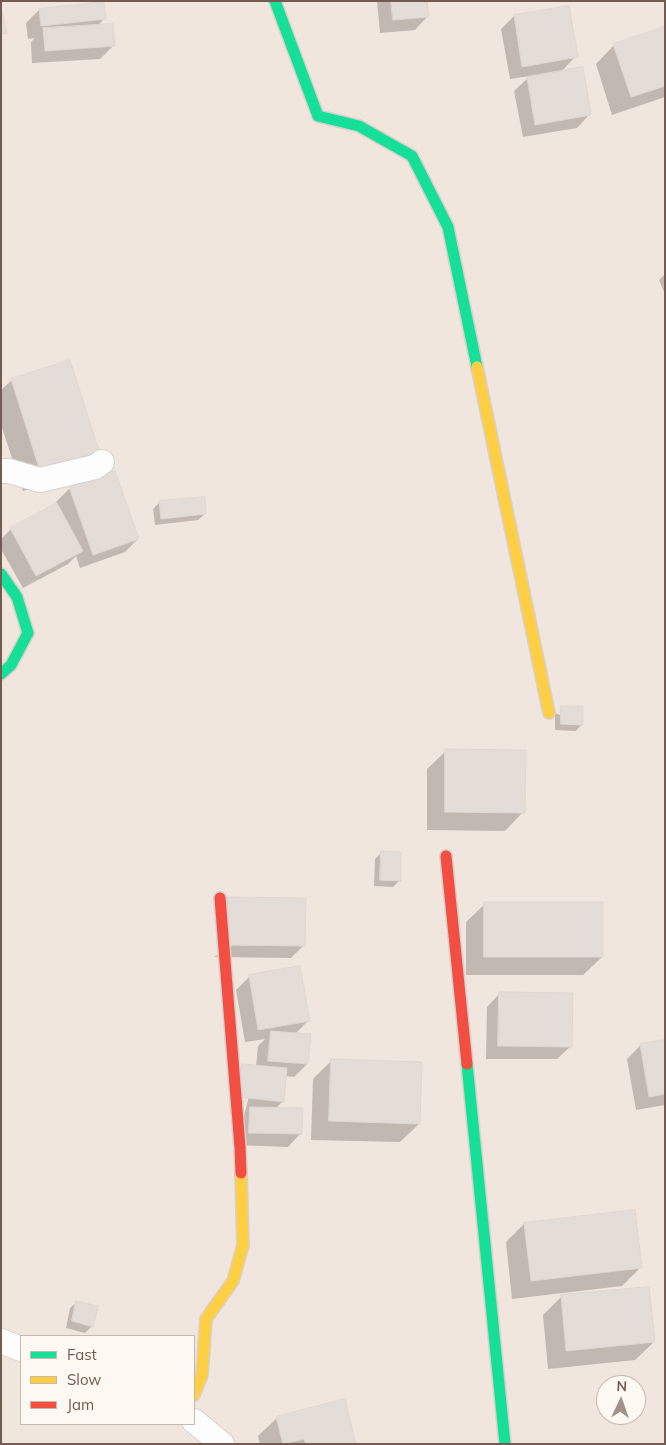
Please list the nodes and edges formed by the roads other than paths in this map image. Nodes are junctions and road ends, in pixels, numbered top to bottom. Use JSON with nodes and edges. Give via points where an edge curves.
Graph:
{"nodes":[{"id":1,"x":275,"y":1,"type":"edge"},
{"id":2,"x":102,"y":462,"type":"dead end"},
{"id":3,"x":1,"y":471,"type":"edge"},
{"id":4,"x":1,"y":574,"type":"edge"},
{"id":5,"x":1,"y":674,"type":"edge"},
{"id":6,"x":550,"y":713,"type":"dead end"},
{"id":7,"x":446,"y":856,"type":"dead end"},
{"id":8,"x":220,"y":898,"type":"dead end"},
{"id":9,"x":1,"y":1341,"type":"edge"},
{"id":10,"x":20,"y":1349,"type":"edge"},
{"id":11,"x":195,"y":1392,"type":"edge"},
{"id":12,"x":195,"y":1422,"type":"edge"},
{"id":13,"x":222,"y":1444,"type":"edge"},
{"id":14,"x":505,"y":1444,"type":"edge"}],
"edges":[{"from":1,"to":6,"type":"street","via":[[318,116],[359,126],[412,156],[448,227]]},
{"from":2,"to":3,"type":"street","via":[[95,467],[40,480]]},
{"from":4,"to":5,"type":"street","via":[[17,598],[28,633],[11,665]]},
{"from":7,"to":14,"type":"street"},
{"from":8,"to":11,"type":"street","via":[[240,1147],[243,1245],[233,1281],[206,1319],[202,1375]]},
{"from":9,"to":10,"type":"street"},
{"from":12,"to":13,"type":"street"}]}
